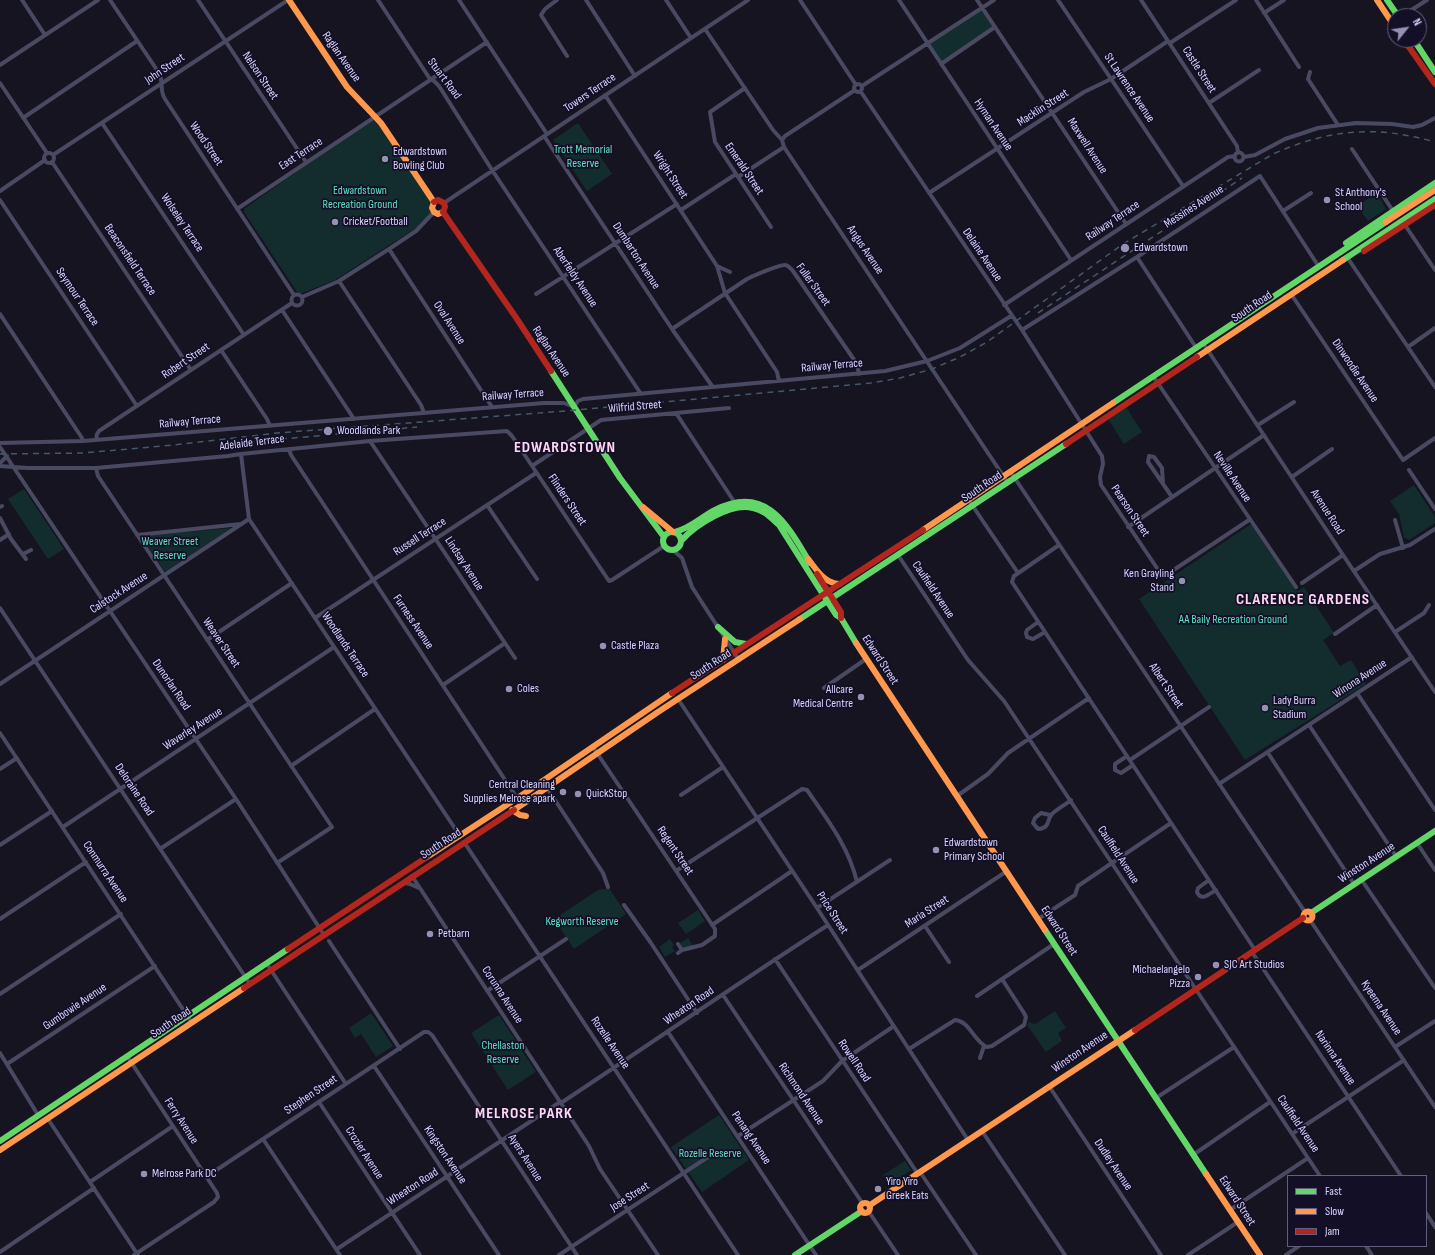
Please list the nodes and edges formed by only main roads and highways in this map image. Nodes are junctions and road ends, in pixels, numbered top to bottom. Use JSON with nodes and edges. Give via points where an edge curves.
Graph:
{"nodes":[{"id":1,"x":288,"y":0,"type":"edge"},
{"id":2,"x":1377,"y":0,"type":"edge"},
{"id":3,"x":1387,"y":14,"type":"edge"},
{"id":4,"x":1410,"y":48,"type":"edge"},
{"id":5,"x":1419,"y":48,"type":"edge"},
{"id":6,"x":1435,"y":72,"type":"edge"},
{"id":7,"x":1435,"y":84,"type":"edge"},
{"id":8,"x":1435,"y":183,"type":"edge"},
{"id":9,"x":1435,"y":190,"type":"edge"},
{"id":10,"x":1435,"y":199,"type":"edge"},
{"id":11,"x":434,"y":202,"type":"junction"},
{"id":12,"x":1435,"y":205,"type":"edge"},
{"id":13,"x":443,"y":212,"type":"junction"},
{"id":14,"x":1319,"y":267,"type":"junction"},
{"id":15,"x":1310,"y":282,"type":"junction"},
{"id":16,"x":736,"y":504,"type":"junction"},
{"id":17,"x":639,"y":505,"type":"junction"},
{"id":18,"x":674,"y":532,"type":"junction"},
{"id":19,"x":664,"y":537,"type":"junction"},
{"id":20,"x":682,"y":541,"type":"junction"},
{"id":21,"x":808,"y":559,"type":"junction"},
{"id":22,"x":839,"y":584,"type":"junction"},
{"id":23,"x":826,"y":593,"type":"junction"},
{"id":24,"x":830,"y":600,"type":"junction"},
{"id":25,"x":718,"y":627,"type":"road end"},
{"id":26,"x":725,"y":639,"type":"road end"},
{"id":27,"x":746,"y":644,"type":"junction"},
{"id":28,"x":723,"y":660,"type":"junction"},
{"id":29,"x":512,"y":810,"type":"junction"},
{"id":30,"x":526,"y":816,"type":"dead end"},
{"id":31,"x":1435,"y":831,"type":"edge"},
{"id":32,"x":410,"y":873,"type":"junction"},
{"id":33,"x":1306,"y":914,"type":"junction"},
{"id":34,"x":1310,"y":920,"type":"road end"},
{"id":35,"x":1118,"y":1041,"type":"junction"},
{"id":36,"x":0,"y":1141,"type":"edge"},
{"id":37,"x":0,"y":1150,"type":"edge"},
{"id":38,"x":795,"y":1255,"type":"edge"},
{"id":39,"x":1260,"y":1255,"type":"edge"}],
"edges":[{"from":1,"to":11,"type":"main road","name":"Raglan Avenue","via":[[347,87],[376,116]]},
{"from":2,"to":3,"type":"main road"},
{"from":4,"to":7,"type":"main road"},
{"from":5,"to":6,"type":"main road"},
{"from":8,"to":14,"type":"main road","via":[[1338,249]]},
{"from":9,"to":14,"type":"main road","name":"South Road"},
{"from":10,"to":15,"type":"main road","name":"South Road"},
{"from":11,"to":13,"type":"main road","via":[[434,212]]},
{"from":11,"to":13,"type":"main road","via":[[444,202]]},
{"from":12,"to":15,"type":"main road"},
{"from":13,"to":17,"type":"main road","name":"Raglan Avenue"},
{"from":14,"to":22,"type":"main road","name":"South Road"},
{"from":15,"to":24,"type":"main road","name":"South Road"},
{"from":16,"to":18,"type":"main road","via":[[714,510],[687,529]]},
{"from":16,"to":20,"type":"main road","via":[[688,534]]},
{"from":16,"to":21,"type":"main road","via":[[743,501],[755,502],[774,511],[786,524]]},
{"from":16,"to":23,"type":"main road","via":[[758,509],[773,518]]},
{"from":17,"to":18,"type":"main road","name":"Raglan Avenue"},
{"from":17,"to":19,"type":"main road","name":"Raglan Avenue"},
{"from":18,"to":19,"type":"main road","via":[[667,533]]},
{"from":18,"to":20,"type":"main road"},
{"from":19,"to":20,"type":"main road","via":[[664,546],[669,550],[679,547]]},
{"from":21,"to":22,"type":"main road","via":[[826,580]]},
{"from":21,"to":23,"type":"main road"},
{"from":22,"to":23,"type":"main road","name":"South Road"},
{"from":23,"to":24,"type":"main road","name":"Edward Street"},
{"from":23,"to":27,"type":"main road","name":"South Road"},
{"from":24,"to":29,"type":"main road","name":"South Road"},
{"from":24,"to":35,"type":"main road","name":"Edward Street","via":[[836,615],[841,618],[866,660]]},
{"from":25,"to":27,"type":"main road","via":[[734,642]]},
{"from":26,"to":28,"type":"main road"},
{"from":27,"to":28,"type":"main road","name":"South Road"},
{"from":28,"to":32,"type":"main road","name":"South Road","via":[[460,836]]},
{"from":29,"to":30,"type":"main road"},
{"from":29,"to":32,"type":"main road","name":"South Road","via":[[464,842]]},
{"from":31,"to":33,"type":"main road","name":"Winston Avenue"},
{"from":32,"to":36,"type":"main road","name":"South Road","via":[[320,928]]},
{"from":32,"to":37,"type":"main road","name":"South Road","via":[[401,883]]},
{"from":33,"to":34,"type":"main road","via":[[1307,920]]},
{"from":33,"to":35,"type":"main road","name":"Winston Avenue"},
{"from":35,"to":38,"type":"main road","name":"Winston Avenue","via":[[867,1207],[861,1206],[862,1211]]},
{"from":35,"to":39,"type":"main road","name":"Edward Street"}]}
